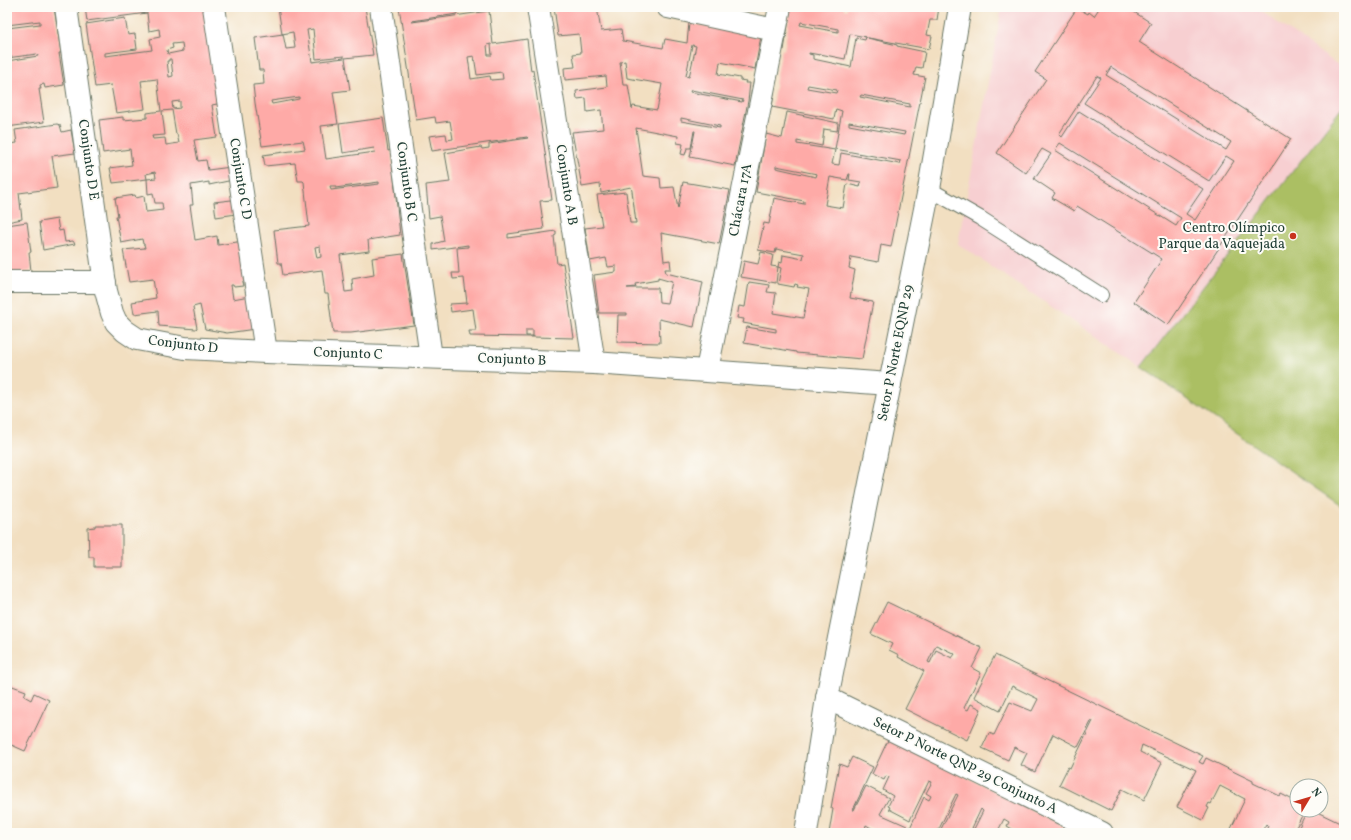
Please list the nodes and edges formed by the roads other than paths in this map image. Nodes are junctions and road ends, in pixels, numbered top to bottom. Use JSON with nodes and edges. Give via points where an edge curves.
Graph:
{"nodes":[{"id":1,"x":66,"y":7,"type":"edge"},
{"id":2,"x":214,"y":7,"type":"edge"},
{"id":3,"x":381,"y":7,"type":"edge"},
{"id":4,"x":538,"y":7,"type":"edge"},
{"id":5,"x":668,"y":7,"type":"edge"},
{"id":6,"x":780,"y":7,"type":"edge"},
{"id":7,"x":960,"y":7,"type":"edge"},
{"id":8,"x":775,"y":30,"type":"junction"},
{"id":9,"x":929,"y":189,"type":"junction"},
{"id":10,"x":7,"y":282,"type":"edge"},
{"id":11,"x":105,"y":282,"type":"junction"},
{"id":12,"x":1101,"y":295,"type":"dead end"},
{"id":13,"x":112,"y":314,"type":"joint"},
{"id":14,"x":266,"y":352,"type":"junction"},
{"id":15,"x":431,"y":357,"type":"junction"},
{"id":16,"x":594,"y":363,"type":"junction"},
{"id":17,"x":707,"y":370,"type":"junction"},
{"id":18,"x":890,"y":384,"type":"junction"},
{"id":19,"x":827,"y":698,"type":"junction"},
{"id":20,"x":806,"y":833,"type":"edge"},
{"id":21,"x":1102,"y":833,"type":"edge"}],
"edges":[{"from":1,"to":11,"type":"street","name":"Conjunto D E"},
{"from":2,"to":14,"type":"street","name":"Conjunto C D"},
{"from":3,"to":15,"type":"street","name":"Conjunto B C"},
{"from":4,"to":16,"type":"street","name":"Conjunto A B"},
{"from":5,"to":8,"type":"street"},
{"from":6,"to":8,"type":"street","name":"Chácara 17A"},
{"from":7,"to":9,"type":"street","name":"Setor P Norte EQNP 29"},
{"from":8,"to":17,"type":"street","name":"Chácara 17A"},
{"from":9,"to":12,"type":"lane","via":[[980,218]]},
{"from":9,"to":18,"type":"street","name":"Setor P Norte EQNP 29"},
{"from":10,"to":11,"type":"street"},
{"from":11,"to":13,"type":"street","name":"Conjunto D E"},
{"from":13,"to":14,"type":"street","name":"Conjunto D","via":[[125,331],[137,338],[185,348]]},
{"from":14,"to":15,"type":"street","name":"Conjunto C"},
{"from":15,"to":16,"type":"street","name":"Conjunto B"},
{"from":16,"to":17,"type":"street","name":"Conjunto B"},
{"from":17,"to":18,"type":"street","name":"Conjunto B"},
{"from":18,"to":19,"type":"street","name":"Setor P Norte EQNP 29"},
{"from":19,"to":20,"type":"street","name":"Setor P Norte EQNP 29"},
{"from":19,"to":21,"type":"street","name":"Setor P Norte QNP 29 Conjunto A"}]}
